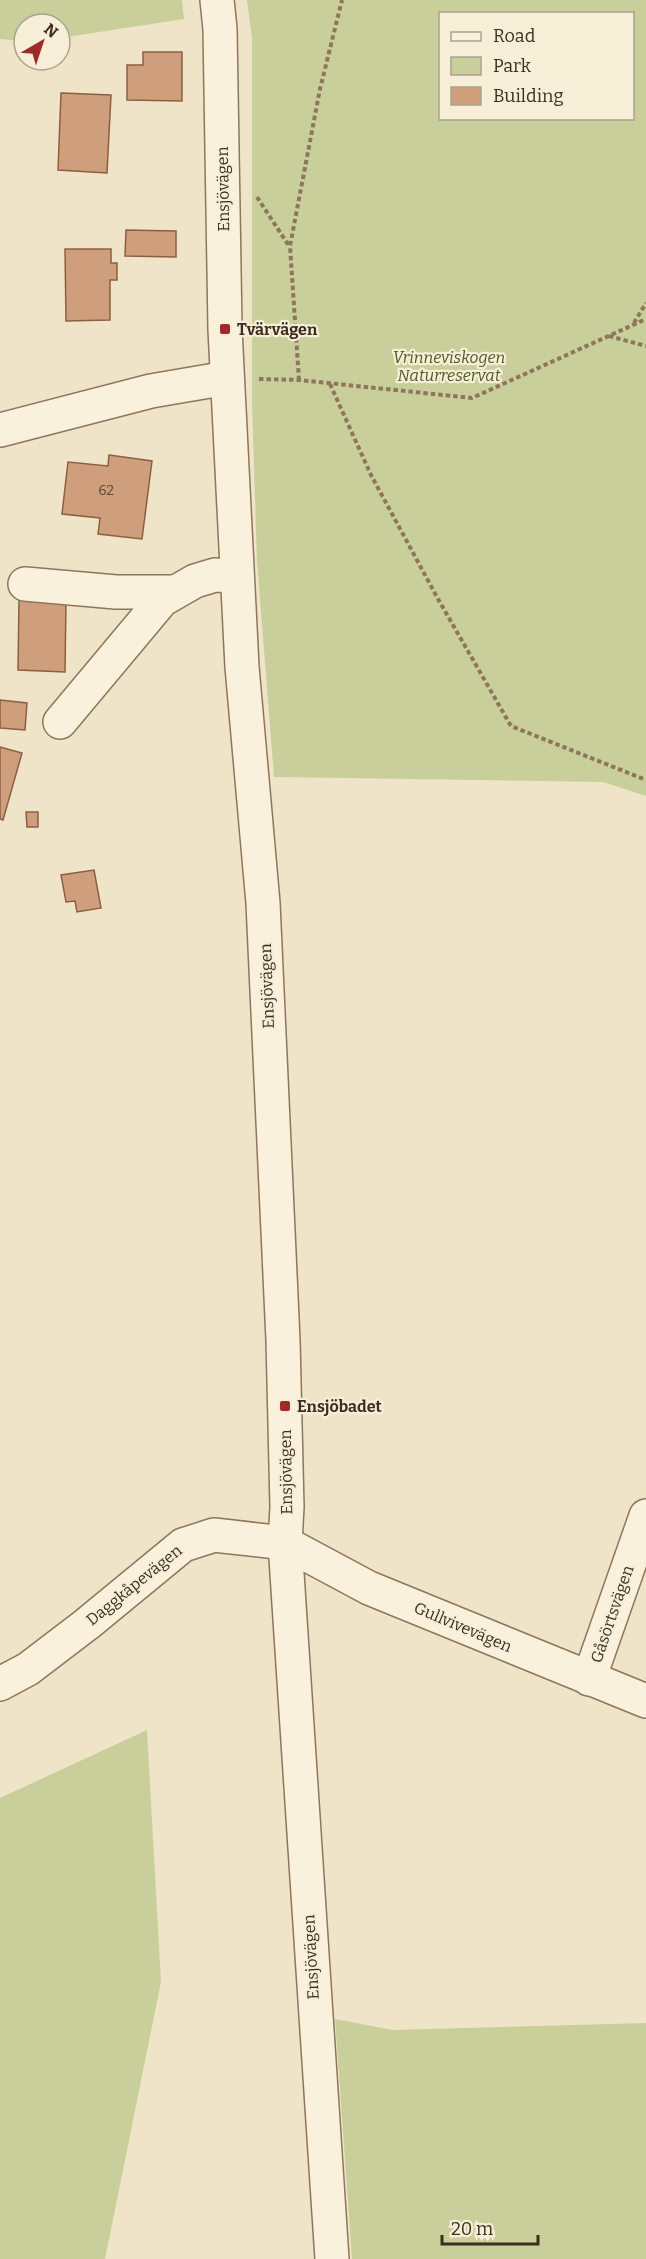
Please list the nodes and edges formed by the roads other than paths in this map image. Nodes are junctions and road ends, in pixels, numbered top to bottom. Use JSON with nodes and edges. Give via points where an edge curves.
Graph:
{"nodes":[{"id":1,"x":217,"y":0,"type":"edge"},
{"id":2,"x":228,"y":378,"type":"junction"},
{"id":3,"x":0,"y":430,"type":"edge"},
{"id":4,"x":237,"y":576,"type":"junction"},
{"id":5,"x":25,"y":584,"type":"dead end"},
{"id":6,"x":173,"y":592,"type":"junction"},
{"id":7,"x":60,"y":722,"type":"dead end"},
{"id":8,"x":646,"y":1516,"type":"edge"},
{"id":9,"x":285,"y":1543,"type":"junction"},
{"id":10,"x":589,"y":1679,"type":"junction"},
{"id":11,"x":0,"y":1684,"type":"edge"},
{"id":12,"x":646,"y":1701,"type":"edge"},
{"id":13,"x":332,"y":2259,"type":"edge"}],
"edges":[{"from":1,"to":2,"type":"street","name":"Ensjövägen"},
{"from":2,"to":3,"type":"street","via":[[151,391]]},
{"from":2,"to":4,"type":"street","name":"Ensjövägen"},
{"from":4,"to":6,"type":"street","via":[[215,575],[195,580]]},
{"from":4,"to":9,"type":"street","name":"Ensjövägen","via":[[263,903],[283,1340]]},
{"from":5,"to":6,"type":"street","via":[[116,592]]},
{"from":6,"to":7,"type":"street","via":[[162,600]]},
{"from":8,"to":10,"type":"street","name":"Gåsörtsvägen"},
{"from":9,"to":10,"type":"street","name":"Gullvivevägen","via":[[369,1588]]},
{"from":9,"to":11,"type":"street","name":"Daggkåpevägen","via":[[214,1535],[183,1545],[36,1662]]},
{"from":9,"to":13,"type":"street","name":"Ensjövägen"},
{"from":10,"to":12,"type":"street","name":"Gullvivevägen"}]}
